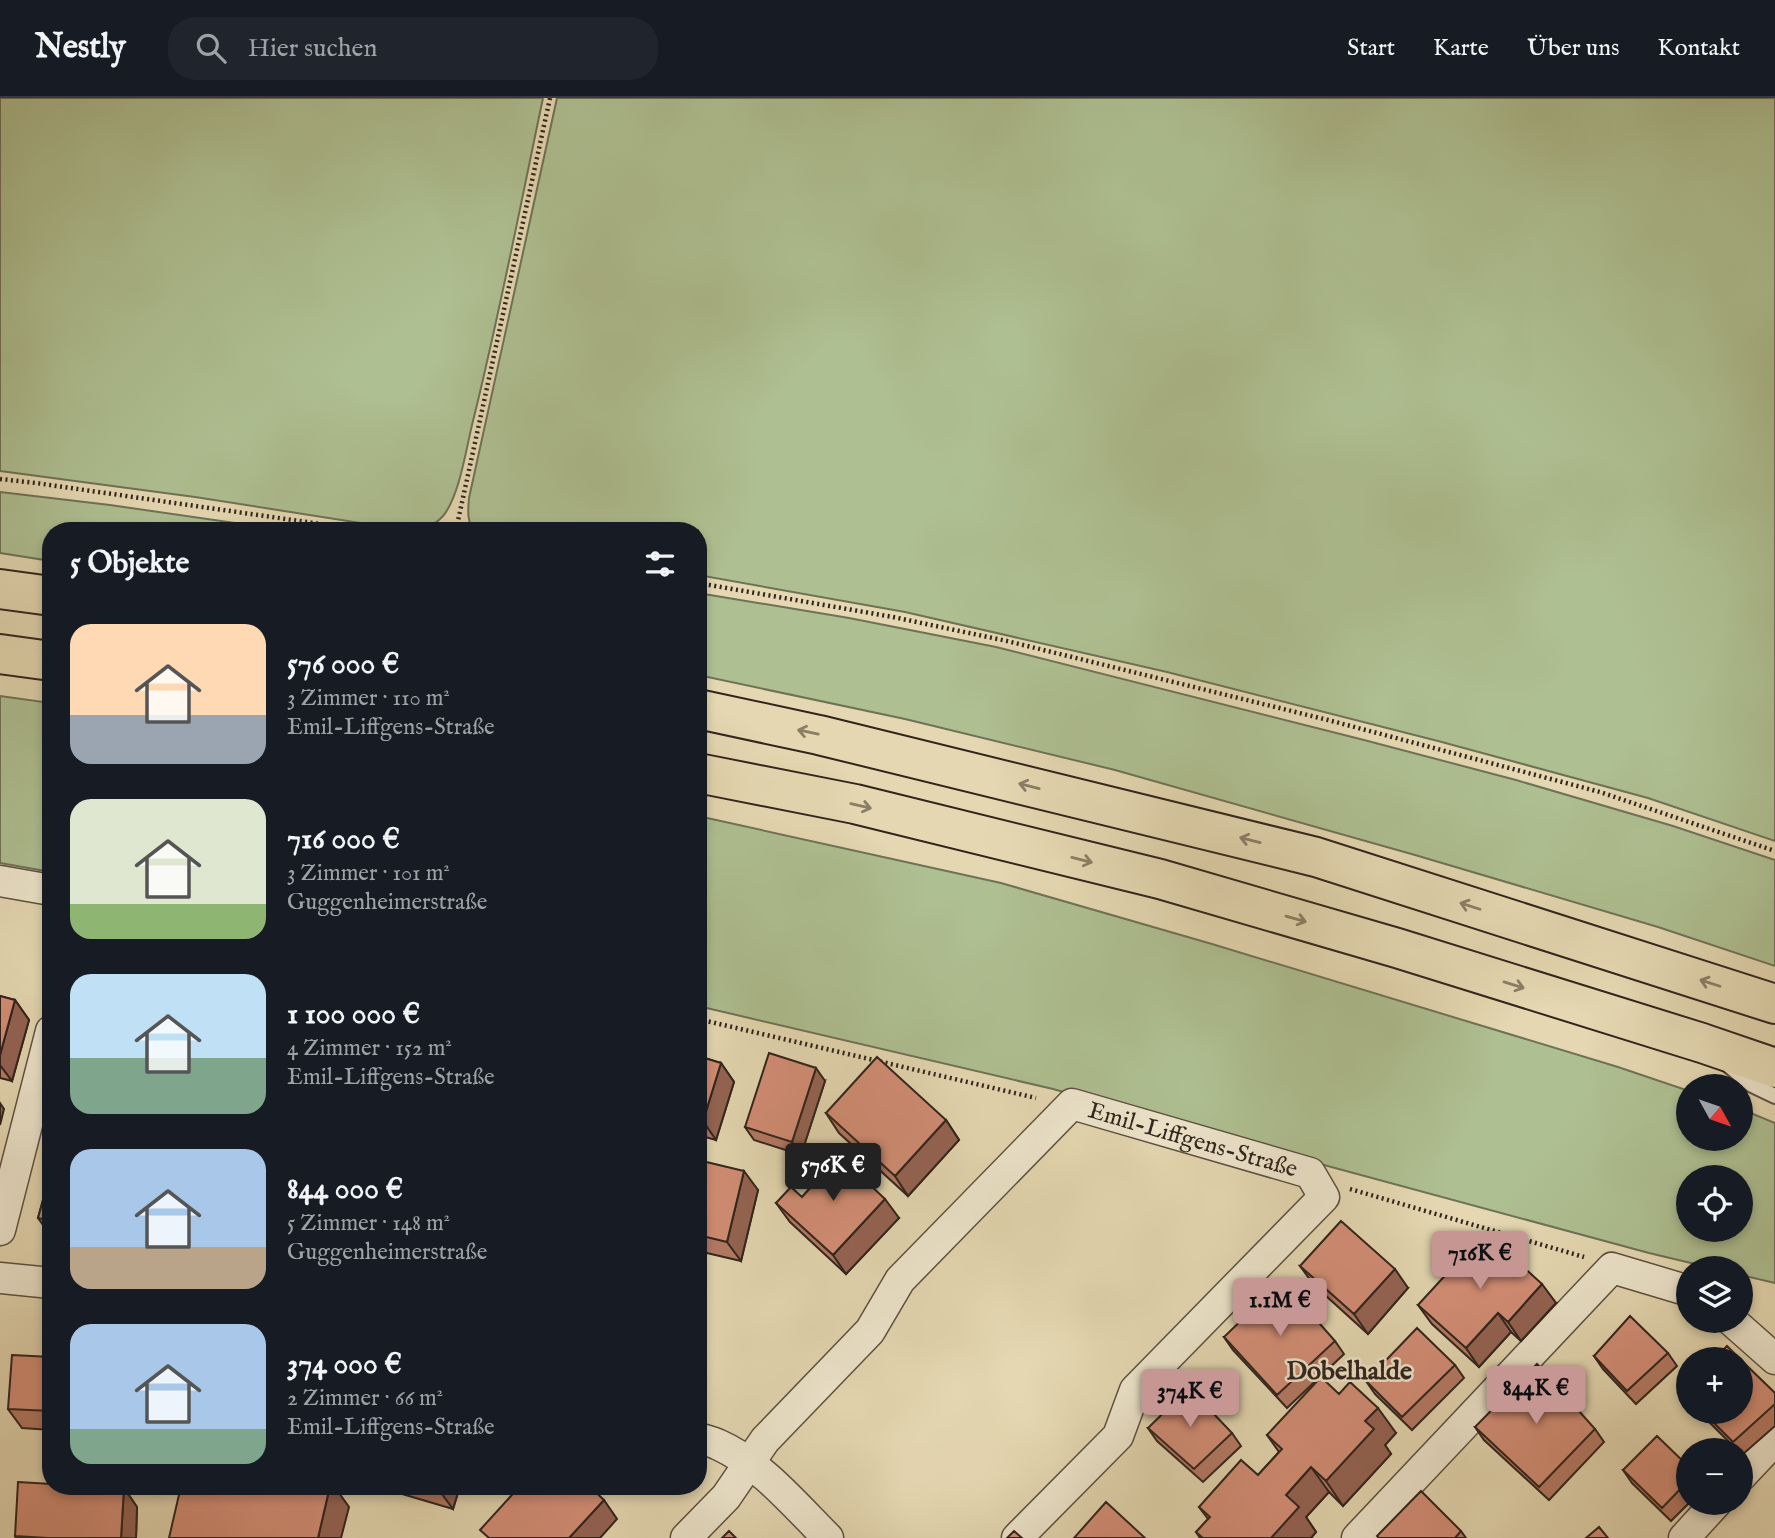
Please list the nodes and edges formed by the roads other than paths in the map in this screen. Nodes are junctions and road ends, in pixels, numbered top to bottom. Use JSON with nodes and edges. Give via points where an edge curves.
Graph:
{"nodes":[{"id":1,"x":0,"y":589,"type":"edge"},
{"id":2,"x":42,"y":595,"type":"edge"},
{"id":3,"x":0,"y":654,"type":"edge"},
{"id":4,"x":42,"y":660,"type":"edge"},
{"id":5,"x":707,"y":711,"type":"edge"},
{"id":6,"x":707,"y":775,"type":"edge"},
{"id":7,"x":0,"y":881,"type":"edge"},
{"id":8,"x":42,"y":888,"type":"edge"},
{"id":9,"x":1775,"y":1004,"type":"edge"},
{"id":10,"x":1702,"y":1043,"type":"junction"},
{"id":11,"x":42,"y":1066,"type":"edge"},
{"id":12,"x":1775,"y":1068,"type":"edge"},
{"id":13,"x":1775,"y":1096,"type":"edge"},
{"id":14,"x":0,"y":1230,"type":"edge"},
{"id":15,"x":0,"y":1278,"type":"edge"},
{"id":16,"x":42,"y":1282,"type":"edge"},
{"id":17,"x":1676,"y":1287,"type":"edge"},
{"id":18,"x":1746,"y":1333,"type":"edge"},
{"id":19,"x":1775,"y":1359,"type":"edge"},
{"id":20,"x":1775,"y":1440,"type":"edge"},
{"id":21,"x":707,"y":1441,"type":"edge"},
{"id":22,"x":1753,"y":1463,"type":"edge"},
{"id":23,"x":750,"y":1464,"type":"junction"},
{"id":24,"x":1705,"y":1515,"type":"edge"},
{"id":25,"x":686,"y":1538,"type":"edge"},
{"id":26,"x":828,"y":1538,"type":"edge"},
{"id":27,"x":1017,"y":1538,"type":"edge"},
{"id":28,"x":1357,"y":1538,"type":"edge"},
{"id":29,"x":1684,"y":1538,"type":"edge"}],
"edges":[{"from":1,"to":2,"type":"highway"},
{"from":3,"to":4,"type":"highway"},
{"from":9,"to":5,"type":"highway","one_way":true,"via":[[1316,857]]},
{"from":6,"to":10,"type":"highway","one_way":true,"via":[[855,804],[1160,879]]},
{"from":7,"to":8,"type":"street"},
{"from":10,"to":12,"type":"highway"},
{"from":10,"to":13,"type":"lane","via":[[1752,1086]]},
{"from":11,"to":14,"type":"street"},
{"from":15,"to":16,"type":"street"},
{"from":17,"to":28,"type":"street","via":[[1612,1268]]},
{"from":18,"to":19,"type":"street"},
{"from":20,"to":22,"type":"street"},
{"from":21,"to":23,"type":"street"},
{"from":23,"to":25,"type":"street","name":"Emil-Liffgens-Straße"},
{"from":23,"to":26,"type":"street"},
{"from":23,"to":27,"type":"street","name":"Emil-Liffgens-Straße","via":[[765,1440],[870,1331],[900,1280],[1072,1104],[1310,1173],[1324,1197],[1135,1390],[1118,1436]]},
{"from":24,"to":29,"type":"street"}]}
